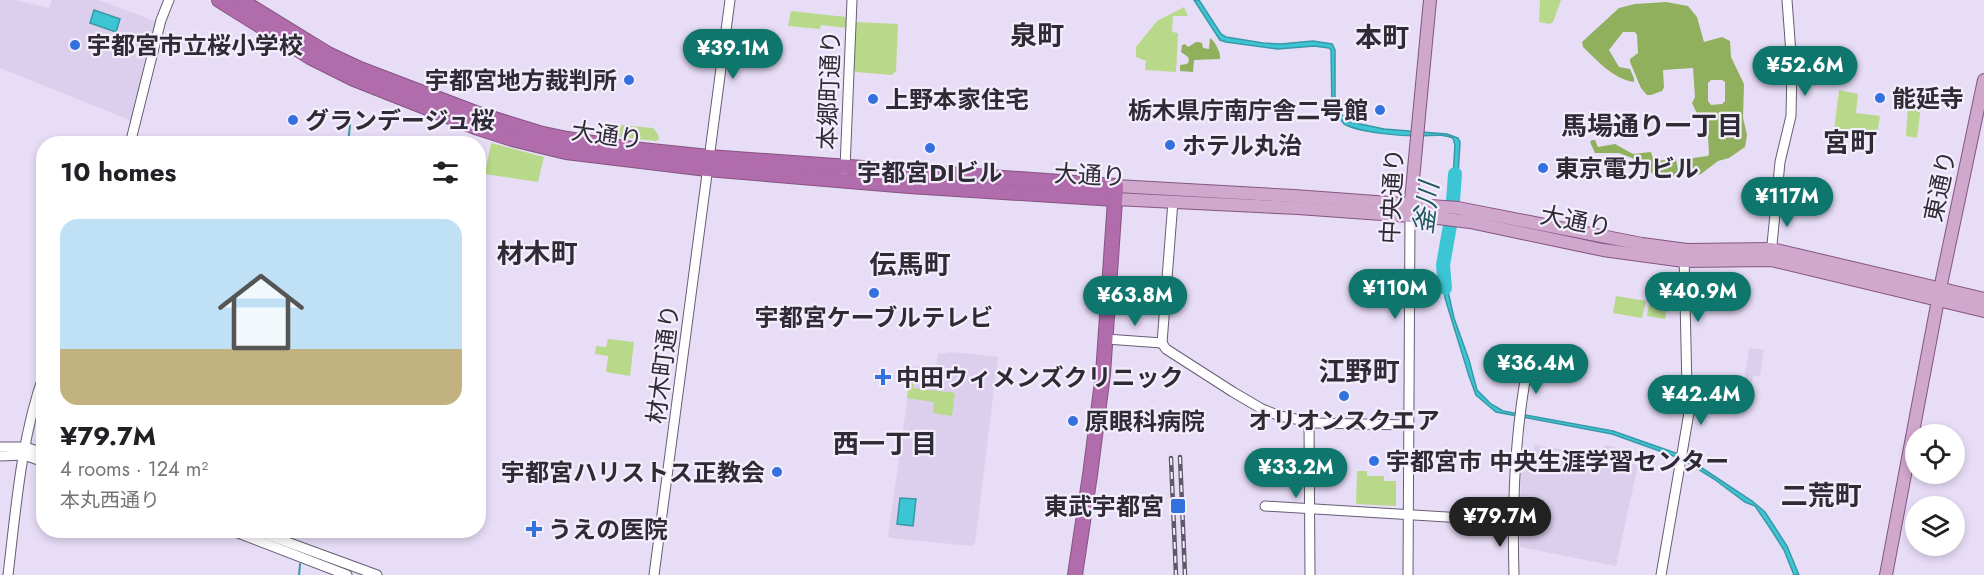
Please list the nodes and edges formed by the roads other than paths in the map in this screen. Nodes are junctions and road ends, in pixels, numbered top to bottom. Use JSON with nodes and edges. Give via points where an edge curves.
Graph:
{"nodes":[{"id":1,"x":169,"y":0,"type":"edge"},
{"id":2,"x":219,"y":0,"type":"edge"},
{"id":3,"x":240,"y":0,"type":"edge"},
{"id":4,"x":730,"y":0,"type":"edge"},
{"id":5,"x":852,"y":0,"type":"edge"},
{"id":6,"x":1430,"y":0,"type":"edge"},
{"id":7,"x":1786,"y":0,"type":"edge"},
{"id":8,"x":1984,"y":80,"type":"edge"},
{"id":9,"x":132,"y":136,"type":"edge"},
{"id":10,"x":708,"y":163,"type":"junction"},
{"id":11,"x":842,"y":174,"type":"junction"},
{"id":12,"x":1115,"y":193,"type":"junction"},
{"id":13,"x":1173,"y":201,"type":"junction"},
{"id":14,"x":1410,"y":209,"type":"junction"},
{"id":15,"x":1684,"y":255,"type":"junction"},
{"id":16,"x":1772,"y":255,"type":"junction"},
{"id":17,"x":1939,"y":295,"type":"junction"},
{"id":18,"x":1984,"y":299,"type":"edge"},
{"id":19,"x":1984,"y":311,"type":"edge"},
{"id":20,"x":1106,"y":339,"type":"junction"},
{"id":21,"x":1162,"y":343,"type":"junction"},
{"id":22,"x":1526,"y":375,"type":"dead end"},
{"id":23,"x":36,"y":398,"type":"edge"},
{"id":24,"x":1309,"y":422,"type":"junction"},
{"id":25,"x":1408,"y":425,"type":"junction"},
{"id":26,"x":0,"y":447,"type":"edge"},
{"id":27,"x":24,"y":451,"type":"junction"},
{"id":28,"x":36,"y":452,"type":"edge"},
{"id":29,"x":0,"y":456,"type":"edge"},
{"id":30,"x":36,"y":458,"type":"edge"},
{"id":31,"x":1265,"y":506,"type":"dead end"},
{"id":32,"x":1309,"y":509,"type":"junction"},
{"id":33,"x":1409,"y":515,"type":"junction"},
{"id":34,"x":1513,"y":520,"type":"junction"},
{"id":35,"x":251,"y":538,"type":"edge"},
{"id":36,"x":276,"y":538,"type":"edge"},
{"id":37,"x":8,"y":575,"type":"edge"},
{"id":38,"x":346,"y":575,"type":"edge"},
{"id":39,"x":377,"y":575,"type":"edge"},
{"id":40,"x":654,"y":575,"type":"edge"},
{"id":41,"x":1075,"y":575,"type":"edge"},
{"id":42,"x":1310,"y":575,"type":"edge"},
{"id":43,"x":1408,"y":575,"type":"edge"},
{"id":44,"x":1514,"y":575,"type":"edge"},
{"id":45,"x":1661,"y":575,"type":"edge"},
{"id":46,"x":1886,"y":575,"type":"edge"}],
"edges":[{"from":1,"to":9,"type":"street"},
{"from":2,"to":10,"type":"highway","name":"大通り","via":[[354,79],[529,144],[566,152]]},
{"from":3,"to":10,"type":"highway","name":"大通り","via":[[328,54],[481,116],[538,133]]},
{"from":4,"to":10,"type":"street","name":"材木町通り"},
{"from":5,"to":11,"type":"street","name":"本郷町通り"},
{"from":6,"to":14,"type":"main road","name":"中央通り"},
{"from":7,"to":16,"type":"street","via":[[1792,67],[1791,116],[1780,162]]},
{"from":8,"to":17,"type":"main road","name":"東通り"},
{"from":10,"to":11,"type":"highway","name":"大通り"},
{"from":10,"to":40,"type":"street","name":"材木町通り"},
{"from":11,"to":12,"type":"highway","name":"大通り"},
{"from":12,"to":13,"type":"main road","name":"大通り"},
{"from":12,"to":14,"type":"main road","name":"大通り"},
{"from":12,"to":20,"type":"highway"},
{"from":13,"to":14,"type":"main road","name":"大通り"},
{"from":13,"to":21,"type":"street"},
{"from":14,"to":15,"type":"main road","name":"大通り","via":[[1457,214],[1603,250]]},
{"from":14,"to":25,"type":"street","name":"中央通り"},
{"from":15,"to":16,"type":"main road","name":"大通り"},
{"from":15,"to":45,"type":"street","via":[[1690,407]]},
{"from":16,"to":17,"type":"main road","name":"大通り"},
{"from":17,"to":18,"type":"main road","name":"大通り"},
{"from":17,"to":19,"type":"main road","name":"大通り"},
{"from":17,"to":46,"type":"main road","name":"東通り"},
{"from":20,"to":21,"type":"street"},
{"from":20,"to":41,"type":"highway"},
{"from":21,"to":24,"type":"street","via":[[1166,350],[1262,409]]},
{"from":22,"to":34,"type":"street"},
{"from":23,"to":27,"type":"street"},
{"from":24,"to":25,"type":"street"},
{"from":24,"to":32,"type":"street"},
{"from":25,"to":33,"type":"street","name":"中央通り"},
{"from":26,"to":27,"type":"street"},
{"from":27,"to":28,"type":"street"},
{"from":27,"to":29,"type":"street"},
{"from":27,"to":30,"type":"street"},
{"from":27,"to":37,"type":"street"},
{"from":31,"to":32,"type":"street"},
{"from":32,"to":33,"type":"street"},
{"from":32,"to":42,"type":"street"},
{"from":33,"to":34,"type":"street"},
{"from":33,"to":43,"type":"street","name":"中央通り"},
{"from":34,"to":44,"type":"street"},
{"from":35,"to":38,"type":"street"},
{"from":36,"to":39,"type":"street"}]}
